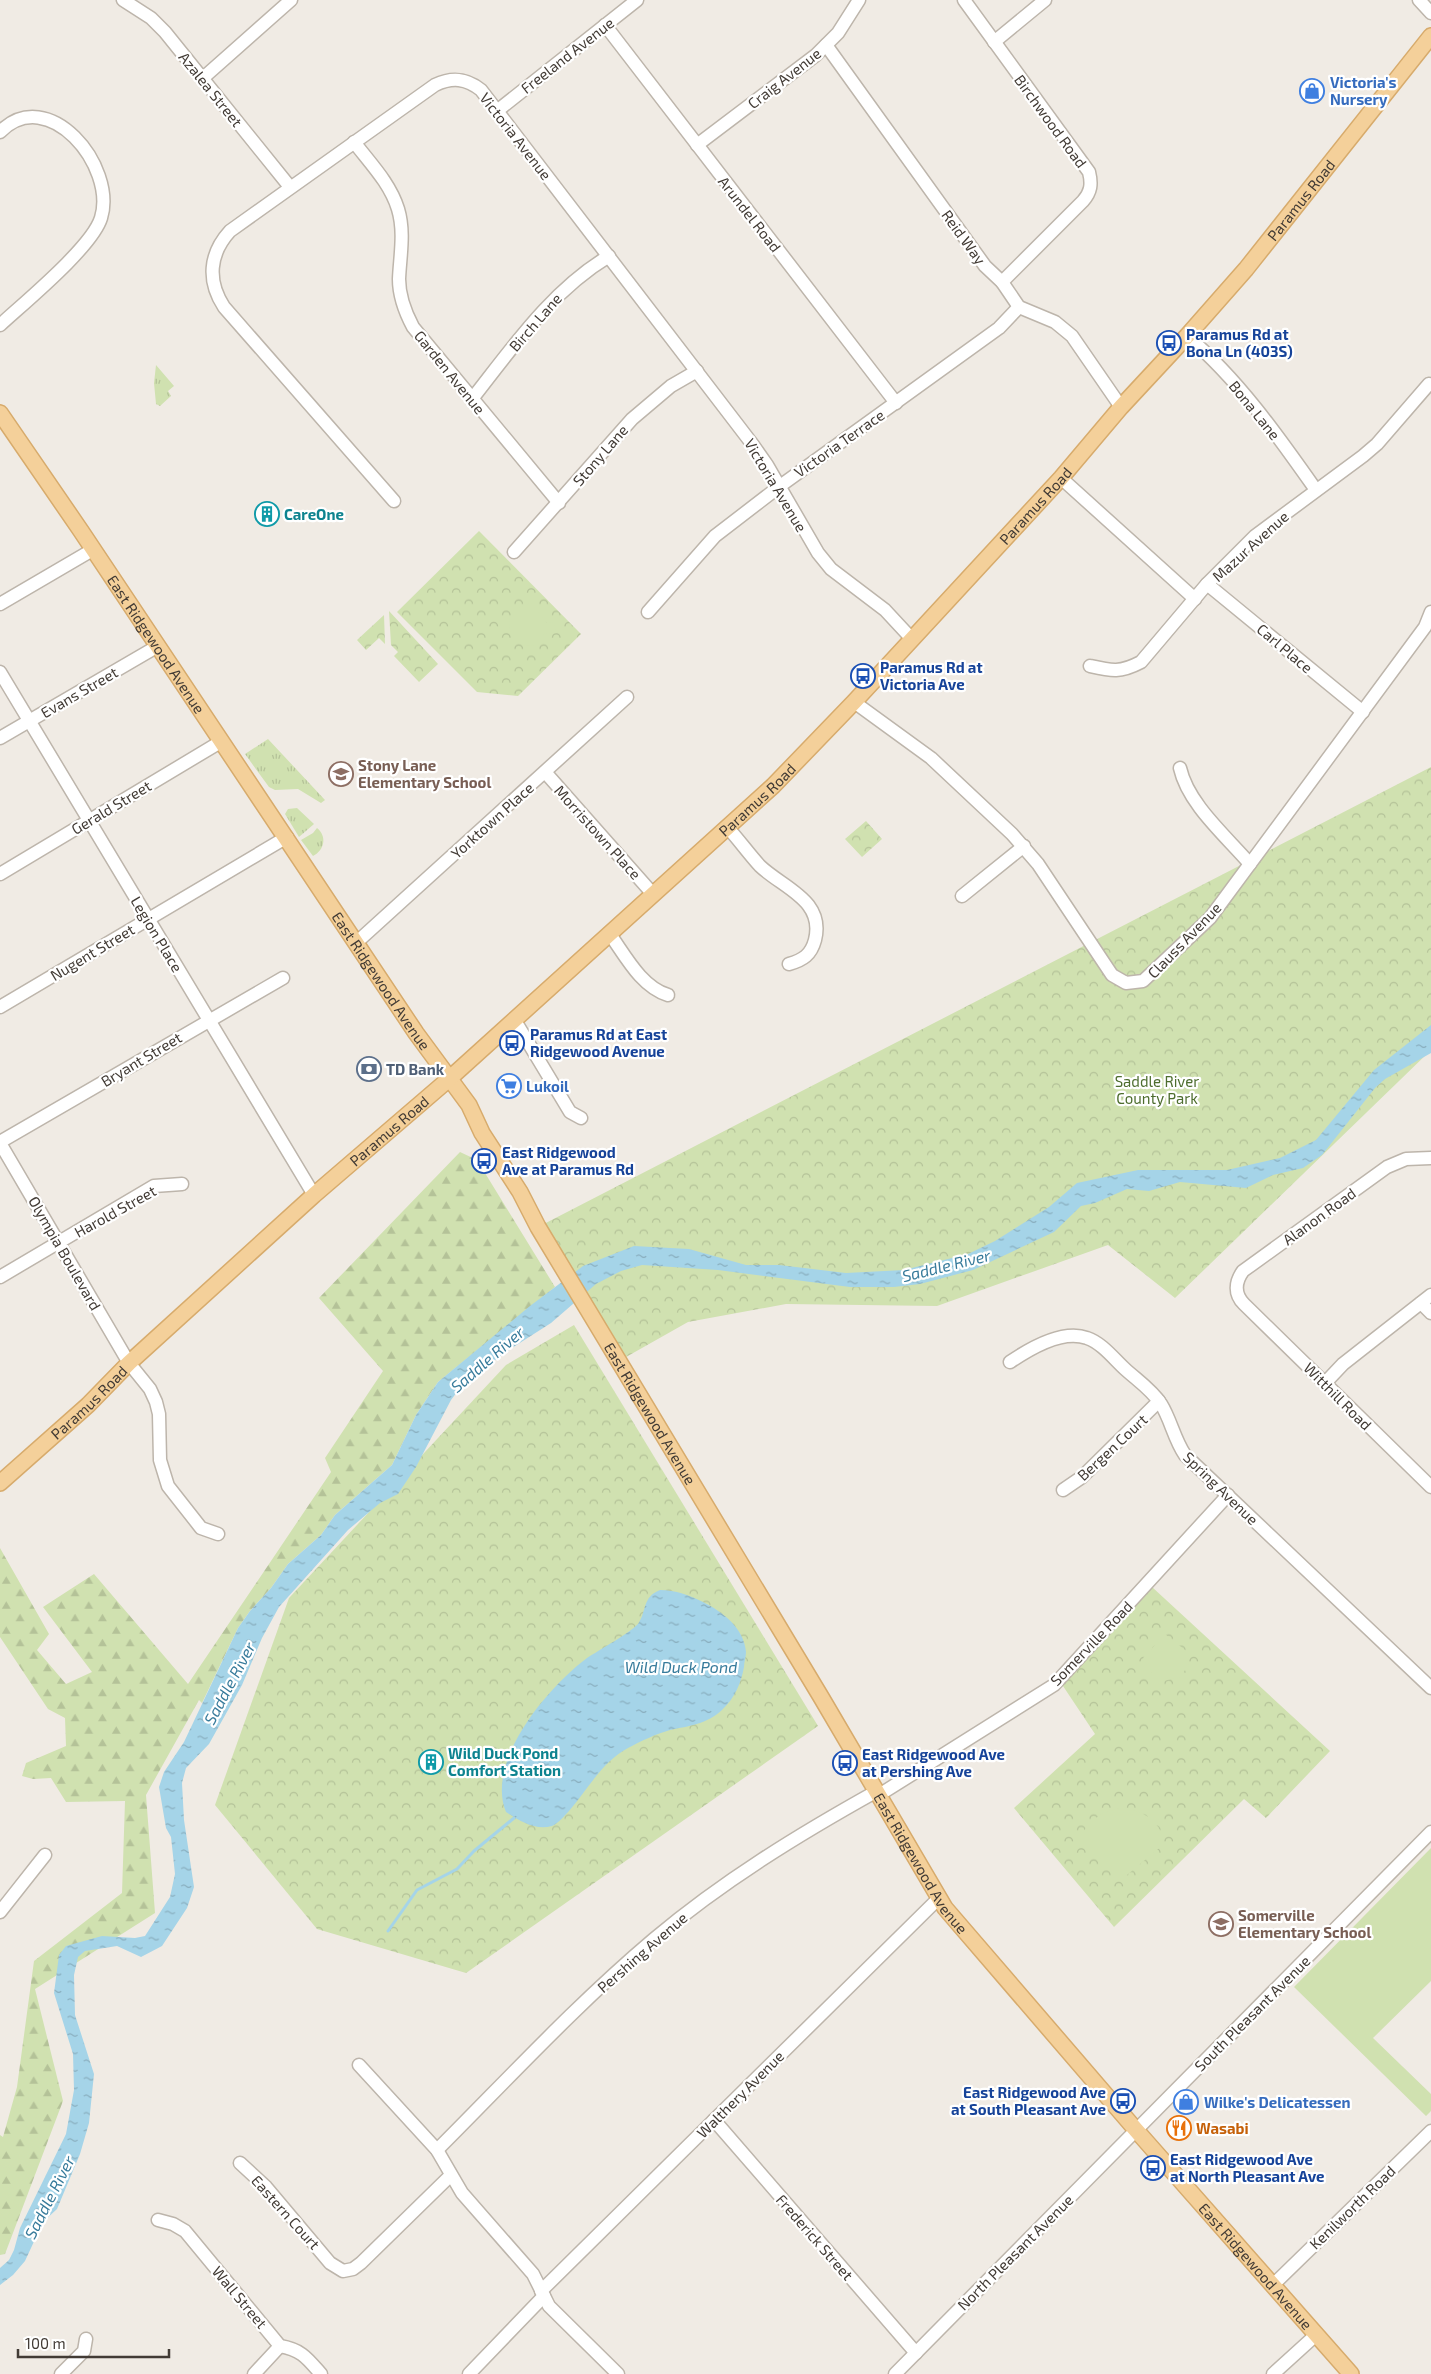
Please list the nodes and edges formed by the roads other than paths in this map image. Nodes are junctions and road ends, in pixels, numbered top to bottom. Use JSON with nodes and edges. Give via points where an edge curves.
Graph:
{"nodes":[{"id":1,"x":123,"y":0,"type":"edge"},
{"id":2,"x":291,"y":0,"type":"edge"},
{"id":3,"x":637,"y":0,"type":"edge"},
{"id":4,"x":859,"y":0,"type":"edge"},
{"id":5,"x":964,"y":0,"type":"edge"},
{"id":6,"x":1045,"y":0,"type":"edge"},
{"id":7,"x":1419,"y":0,"type":"edge"},
{"id":8,"x":1431,"y":13,"type":"edge"},
{"id":9,"x":605,"y":25,"type":"junction"},
{"id":10,"x":1431,"y":36,"type":"edge"},
{"id":11,"x":994,"y":42,"type":"junction"},
{"id":12,"x":826,"y":45,"type":"junction"},
{"id":13,"x":203,"y":78,"type":"junction"},
{"id":14,"x":497,"y":111,"type":"junction"},
{"id":15,"x":0,"y":132,"type":"edge"},
{"id":16,"x":354,"y":142,"type":"junction"},
{"id":17,"x":697,"y":145,"type":"junction"},
{"id":18,"x":290,"y":188,"type":"junction"},
{"id":19,"x":609,"y":256,"type":"junction"},
{"id":20,"x":1002,"y":282,"type":"junction"},
{"id":21,"x":1019,"y":307,"type":"junction"},
{"id":22,"x":0,"y":325,"type":"edge"},
{"id":23,"x":1187,"y":336,"type":"junction"},
{"id":24,"x":697,"y":371,"type":"junction"},
{"id":25,"x":1429,"y":384,"type":"dead end"},
{"id":26,"x":472,"y":399,"type":"junction"},
{"id":27,"x":896,"y":403,"type":"junction"},
{"id":28,"x":1121,"y":407,"type":"junction"},
{"id":29,"x":0,"y":413,"type":"edge"},
{"id":30,"x":1061,"y":478,"type":"junction"},
{"id":31,"x":780,"y":486,"type":"junction"},
{"id":32,"x":1316,"y":490,"type":"junction"},
{"id":33,"x":394,"y":501,"type":"dead end"},
{"id":34,"x":559,"y":503,"type":"junction"},
{"id":35,"x":94,"y":549,"type":"junction"},
{"id":36,"x":514,"y":552,"type":"dead end"},
{"id":37,"x":1208,"y":584,"type":"junction"},
{"id":38,"x":1195,"y":599,"type":"junction"},
{"id":39,"x":0,"y":604,"type":"edge"},
{"id":40,"x":648,"y":612,"type":"dead end"},
{"id":41,"x":1431,"y":612,"type":"edge"},
{"id":42,"x":911,"y":638,"type":"junction"},
{"id":43,"x":158,"y":646,"type":"junction"},
{"id":44,"x":1090,"y":666,"type":"dead end"},
{"id":45,"x":0,"y":672,"type":"edge"},
{"id":46,"x":627,"y":697,"type":"dead end"},
{"id":47,"x":854,"y":702,"type":"junction"},
{"id":48,"x":1362,"y":712,"type":"junction"},
{"id":49,"x":29,"y":720,"type":"junction"},
{"id":50,"x":0,"y":738,"type":"edge"},
{"id":51,"x":222,"y":741,"type":"junction"},
{"id":52,"x":1180,"y":768,"type":"dead end"},
{"id":53,"x":544,"y":772,"type":"junction"},
{"id":54,"x":89,"y":821,"type":"junction"},
{"id":55,"x":728,"y":828,"type":"junction"},
{"id":56,"x":287,"y":837,"type":"junction"},
{"id":57,"x":1024,"y":846,"type":"junction"},
{"id":58,"x":1250,"y":864,"type":"junction"},
{"id":59,"x":0,"y":874,"type":"edge"},
{"id":60,"x":652,"y":893,"type":"junction"},
{"id":61,"x":962,"y":896,"type":"dead end"},
{"id":62,"x":148,"y":919,"type":"junction"},
{"id":63,"x":609,"y":933,"type":"junction"},
{"id":64,"x":357,"y":942,"type":"junction"},
{"id":65,"x":789,"y":964,"type":"dead end"},
{"id":66,"x":283,"y":978,"type":"dead end"},
{"id":67,"x":668,"y":995,"type":"dead end"},
{"id":68,"x":0,"y":1007,"type":"edge"},
{"id":69,"x":514,"y":1019,"type":"junction"},
{"id":70,"x":208,"y":1020,"type":"junction"},
{"id":71,"x":449,"y":1078,"type":"junction"},
{"id":72,"x":580,"y":1118,"type":"dead end"},
{"id":73,"x":0,"y":1143,"type":"edge"},
{"id":74,"x":1431,"y":1158,"type":"edge"},
{"id":75,"x":182,"y":1184,"type":"dead end"},
{"id":76,"x":314,"y":1195,"type":"junction"},
{"id":77,"x":59,"y":1242,"type":"junction"},
{"id":78,"x":0,"y":1277,"type":"edge"},
{"id":79,"x":1426,"y":1299,"type":"edge"},
{"id":80,"x":1244,"y":1304,"type":"joint"},
{"id":81,"x":1431,"y":1313,"type":"edge"},
{"id":82,"x":129,"y":1362,"type":"junction"},
{"id":83,"x":1010,"y":1362,"type":"dead end"},
{"id":84,"x":1325,"y":1383,"type":"junction"},
{"id":85,"x":1160,"y":1402,"type":"junction"},
{"id":86,"x":0,"y":1483,"type":"edge"},
{"id":87,"x":1431,"y":1487,"type":"edge"},
{"id":88,"x":1063,"y":1490,"type":"dead end"},
{"id":89,"x":1228,"y":1495,"type":"junction"},
{"id":90,"x":218,"y":1534,"type":"dead end"},
{"id":91,"x":1431,"y":1688,"type":"edge"},
{"id":92,"x":878,"y":1793,"type":"junction"},
{"id":93,"x":1431,"y":1832,"type":"edge"},
{"id":94,"x":45,"y":1855,"type":"dead end"},
{"id":95,"x":939,"y":1898,"type":"junction"},
{"id":96,"x":0,"y":1912,"type":"edge"},
{"id":97,"x":359,"y":2065,"type":"dead end"},
{"id":98,"x":714,"y":2120,"type":"junction"},
{"id":99,"x":1136,"y":2130,"type":"junction"},
{"id":100,"x":1431,"y":2131,"type":"edge"},
{"id":101,"x":437,"y":2150,"type":"junction"},
{"id":102,"x":240,"y":2163,"type":"dead end"},
{"id":103,"x":451,"y":2175,"type":"junction"},
{"id":104,"x":158,"y":2220,"type":"dead end"},
{"id":105,"x":1274,"y":2284,"type":"junction"},
{"id":106,"x":543,"y":2293,"type":"junction"},
{"id":107,"x":1317,"y":2334,"type":"junction"},
{"id":108,"x":86,"y":2340,"type":"dead end"},
{"id":109,"x":280,"y":2346,"type":"junction"},
{"id":110,"x":916,"y":2353,"type":"junction"},
{"id":111,"x":61,"y":2374,"type":"edge"},
{"id":112,"x":254,"y":2374,"type":"edge"},
{"id":113,"x":321,"y":2374,"type":"edge"},
{"id":114,"x":469,"y":2374,"type":"edge"},
{"id":115,"x":618,"y":2374,"type":"edge"},
{"id":116,"x":895,"y":2374,"type":"edge"},
{"id":117,"x":1273,"y":2374,"type":"edge"},
{"id":118,"x":1351,"y":2374,"type":"edge"}],
"edges":[{"from":1,"to":13,"type":"street","name":"Azalea Street","via":[[166,32]]},
{"from":2,"to":13,"type":"street"},
{"from":3,"to":9,"type":"street","name":"Freeland Avenue"},
{"from":4,"to":12,"type":"street","name":"Craig Avenue","via":[[838,33]]},
{"from":5,"to":11,"type":"street","name":"Birchwood Road"},
{"from":6,"to":11,"type":"street"},
{"from":7,"to":8,"type":"street"},
{"from":9,"to":14,"type":"street","name":"Freeland Avenue"},
{"from":9,"to":17,"type":"street","name":"Arundel Road"},
{"from":10,"to":23,"type":"main road","name":"Paramus Road","via":[[1246,269]]},
{"from":11,"to":20,"type":"street","name":"Birchwood Road","via":[[1088,172],[1091,181],[1083,201]]},
{"from":12,"to":17,"type":"street","name":"Craig Avenue"},
{"from":12,"to":20,"type":"street","name":"Reid Way","via":[[985,266]]},
{"from":13,"to":18,"type":"street","name":"Azalea Street"},
{"from":14,"to":16,"type":"street","name":"Victoria Avenue","via":[[481,90],[472,84],[444,80]]},
{"from":14,"to":19,"type":"street","name":"Victoria Avenue"},
{"from":15,"to":22,"type":"street","via":[[23,118],[54,121],[89,154],[102,178],[104,194],[101,219],[88,242]]},
{"from":16,"to":18,"type":"street","name":"Victoria Avenue"},
{"from":16,"to":26,"type":"street","name":"Garden Avenue","via":[[386,183],[398,210],[402,240],[399,280],[406,312],[420,336]]},
{"from":17,"to":27,"type":"street","name":"Arundel Road"},
{"from":18,"to":33,"type":"street","name":"Victoria Avenue","via":[[222,240],[212,263],[214,287],[224,307]]},
{"from":19,"to":24,"type":"street","name":"Victoria Avenue"},
{"from":19,"to":26,"type":"street","name":"Birch Lane","via":[[558,294]]},
{"from":20,"to":21,"type":"street","name":"Reid Way"},
{"from":21,"to":27,"type":"street","name":"Victoria Terrace","via":[[999,328]]},
{"from":21,"to":28,"type":"street","via":[[1065,329]]},
{"from":23,"to":28,"type":"main road","name":"Paramus Road"},
{"from":23,"to":32,"type":"street","name":"Bona Lane","via":[[1211,356],[1244,395]]},
{"from":24,"to":31,"type":"street","name":"Victoria Avenue"},
{"from":24,"to":34,"type":"street","name":"Stony Lane","via":[[671,386],[632,419]]},
{"from":25,"to":32,"type":"street","name":"Mazur Avenue","via":[[1377,444]]},
{"from":26,"to":34,"type":"street","name":"Garden Avenue"},
{"from":27,"to":31,"type":"street","name":"Victoria Terrace"},
{"from":28,"to":30,"type":"main road","name":"Paramus Road"},
{"from":29,"to":35,"type":"main road","name":"East Ridgewood Avenue"},
{"from":30,"to":38,"type":"street"},
{"from":30,"to":42,"type":"main road","name":"Paramus Road"},
{"from":31,"to":40,"type":"street","name":"Victoria Terrace","via":[[715,536]]},
{"from":31,"to":42,"type":"street","name":"Victoria Avenue","via":[[807,536],[832,569],[885,610]]},
{"from":32,"to":37,"type":"street","name":"Mazur Avenue","via":[[1255,536]]},
{"from":34,"to":36,"type":"street","name":"Stony Lane"},
{"from":35,"to":39,"type":"street"},
{"from":35,"to":43,"type":"main road","name":"East Ridgewood Avenue"},
{"from":37,"to":38,"type":"street","name":"Mazur Avenue"},
{"from":37,"to":48,"type":"street","name":"Carl Place"},
{"from":38,"to":44,"type":"street","name":"Mazur Avenue","via":[[1140,662],[1126,670]]},
{"from":41,"to":48,"type":"street","name":"Clauss Avenue","via":[[1425,626]]},
{"from":42,"to":47,"type":"main road","name":"Paramus Road"},
{"from":43,"to":49,"type":"street","name":"Evans Street"},
{"from":43,"to":51,"type":"main road","name":"East Ridgewood Avenue"},
{"from":45,"to":49,"type":"street","name":"Legion Place"},
{"from":46,"to":53,"type":"street","name":"Yorktown Place"},
{"from":47,"to":55,"type":"main road","name":"Paramus Road"},
{"from":47,"to":57,"type":"street","name":"Clauss Avenue","via":[[931,758]]},
{"from":48,"to":58,"type":"street","name":"Clauss Avenue"},
{"from":49,"to":50,"type":"street","name":"Evans Street"},
{"from":49,"to":54,"type":"street","name":"Legion Place"},
{"from":51,"to":54,"type":"street","name":"Gerald Street"},
{"from":51,"to":56,"type":"main road","name":"East Ridgewood Avenue"},
{"from":52,"to":58,"type":"street","via":[[1191,797]]},
{"from":53,"to":60,"type":"street","name":"Morristown Place"},
{"from":53,"to":64,"type":"street","name":"Yorktown Place"},
{"from":54,"to":59,"type":"street","name":"Gerald Street"},
{"from":54,"to":62,"type":"street","name":"Legion Place"},
{"from":55,"to":60,"type":"main road","name":"Paramus Road"},
{"from":55,"to":65,"type":"street","via":[[760,866],[808,903],[813,914],[814,945],[809,955]]},
{"from":56,"to":62,"type":"street","name":"Nugent Street"},
{"from":56,"to":64,"type":"main road","name":"East Ridgewood Avenue"},
{"from":57,"to":58,"type":"street","name":"Clauss Avenue","via":[[1112,975],[1126,983],[1136,983],[1149,977],[1210,918]]},
{"from":57,"to":61,"type":"street"},
{"from":60,"to":63,"type":"main road","name":"Paramus Road"},
{"from":62,"to":68,"type":"street","name":"Nugent Street"},
{"from":62,"to":70,"type":"street","name":"Legion Place"},
{"from":63,"to":67,"type":"street","via":[[647,984]]},
{"from":63,"to":69,"type":"main road","name":"Paramus Road"},
{"from":64,"to":71,"type":"main road","name":"East Ridgewood Avenue"},
{"from":66,"to":70,"type":"street","name":"Bryant Street"},
{"from":69,"to":71,"type":"main road","name":"Paramus Road"},
{"from":69,"to":72,"type":"street","via":[[570,1112]]},
{"from":70,"to":73,"type":"street","name":"Bryant Street"},
{"from":70,"to":76,"type":"street","name":"Legion Place"},
{"from":71,"to":76,"type":"main road","name":"Paramus Road"},
{"from":71,"to":92,"type":"main road","name":"East Ridgewood Avenue","via":[[469,1105],[482,1133]]},
{"from":73,"to":77,"type":"street","name":"Olympia Boulevard"},
{"from":74,"to":80,"type":"street","name":"Alanon Road","via":[[1406,1159],[1387,1167],[1243,1271],[1236,1285]]},
{"from":75,"to":77,"type":"street","name":"Harold Street","via":[[154,1186]]},
{"from":76,"to":82,"type":"main road","name":"Paramus Road"},
{"from":77,"to":78,"type":"street","name":"Harold Street"},
{"from":77,"to":82,"type":"street","name":"Olympia Boulevard"},
{"from":79,"to":81,"type":"street"},
{"from":79,"to":84,"type":"street","via":[[1343,1364]]},
{"from":80,"to":84,"type":"street","name":"Witthill Road"},
{"from":82,"to":86,"type":"main road","name":"Paramus Road","via":[[88,1405]]},
{"from":82,"to":90,"type":"street","name":"Olympia Boulevard","via":[[156,1402],[160,1460],[168,1486],[201,1528]]},
{"from":83,"to":85,"type":"street","name":"Spring Avenue","via":[[1024,1352],[1076,1335],[1096,1342]]},
{"from":84,"to":87,"type":"street","name":"Witthill Road"},
{"from":85,"to":88,"type":"street","name":"Bergen Court","via":[[1082,1477]]},
{"from":85,"to":89,"type":"street","name":"Spring Avenue","via":[[1185,1455]]},
{"from":89,"to":91,"type":"street","name":"Spring Avenue"},
{"from":89,"to":92,"type":"street","name":"Somerville Road","via":[[1054,1685]]},
{"from":92,"to":95,"type":"main road","name":"East Ridgewood Avenue"},
{"from":92,"to":101,"type":"street","name":"Pershing Avenue","via":[[768,1854],[655,1939],[611,1978]]},
{"from":93,"to":99,"type":"street","name":"South Pleasant Avenue"},
{"from":94,"to":96,"type":"street"},
{"from":95,"to":98,"type":"street","name":"Walthery Avenue"},
{"from":95,"to":99,"type":"main road","name":"East Ridgewood Avenue"},
{"from":97,"to":101,"type":"street"},
{"from":98,"to":106,"type":"street","name":"Walthery Avenue"},
{"from":98,"to":110,"type":"street","name":"Frederick Street"},
{"from":99,"to":105,"type":"main road","name":"East Ridgewood Avenue"},
{"from":99,"to":110,"type":"street","name":"North Pleasant Avenue"},
{"from":100,"to":105,"type":"street","name":"Kenilworth Road"},
{"from":101,"to":103,"type":"street"},
{"from":102,"to":103,"type":"street","name":"Eastern Court","via":[[266,2187],[330,2263],[343,2271],[353,2269]]},
{"from":103,"to":106,"type":"street","via":[[462,2193],[533,2274]]},
{"from":104,"to":109,"type":"street","name":"Wall Street","via":[[185,2231]]},
{"from":105,"to":107,"type":"main road","name":"East Ridgewood Avenue"},
{"from":106,"to":114,"type":"street","name":"Walthery Avenue"},
{"from":106,"to":115,"type":"street","via":[[550,2306]]},
{"from":107,"to":117,"type":"street"},
{"from":107,"to":118,"type":"main road","name":"East Ridgewood Avenue"},
{"from":108,"to":111,"type":"street","via":[[84,2351]]},
{"from":109,"to":112,"type":"street"},
{"from":109,"to":113,"type":"street","via":[[296,2349]]},
{"from":110,"to":116,"type":"street","name":"North Pleasant Avenue"}]}
